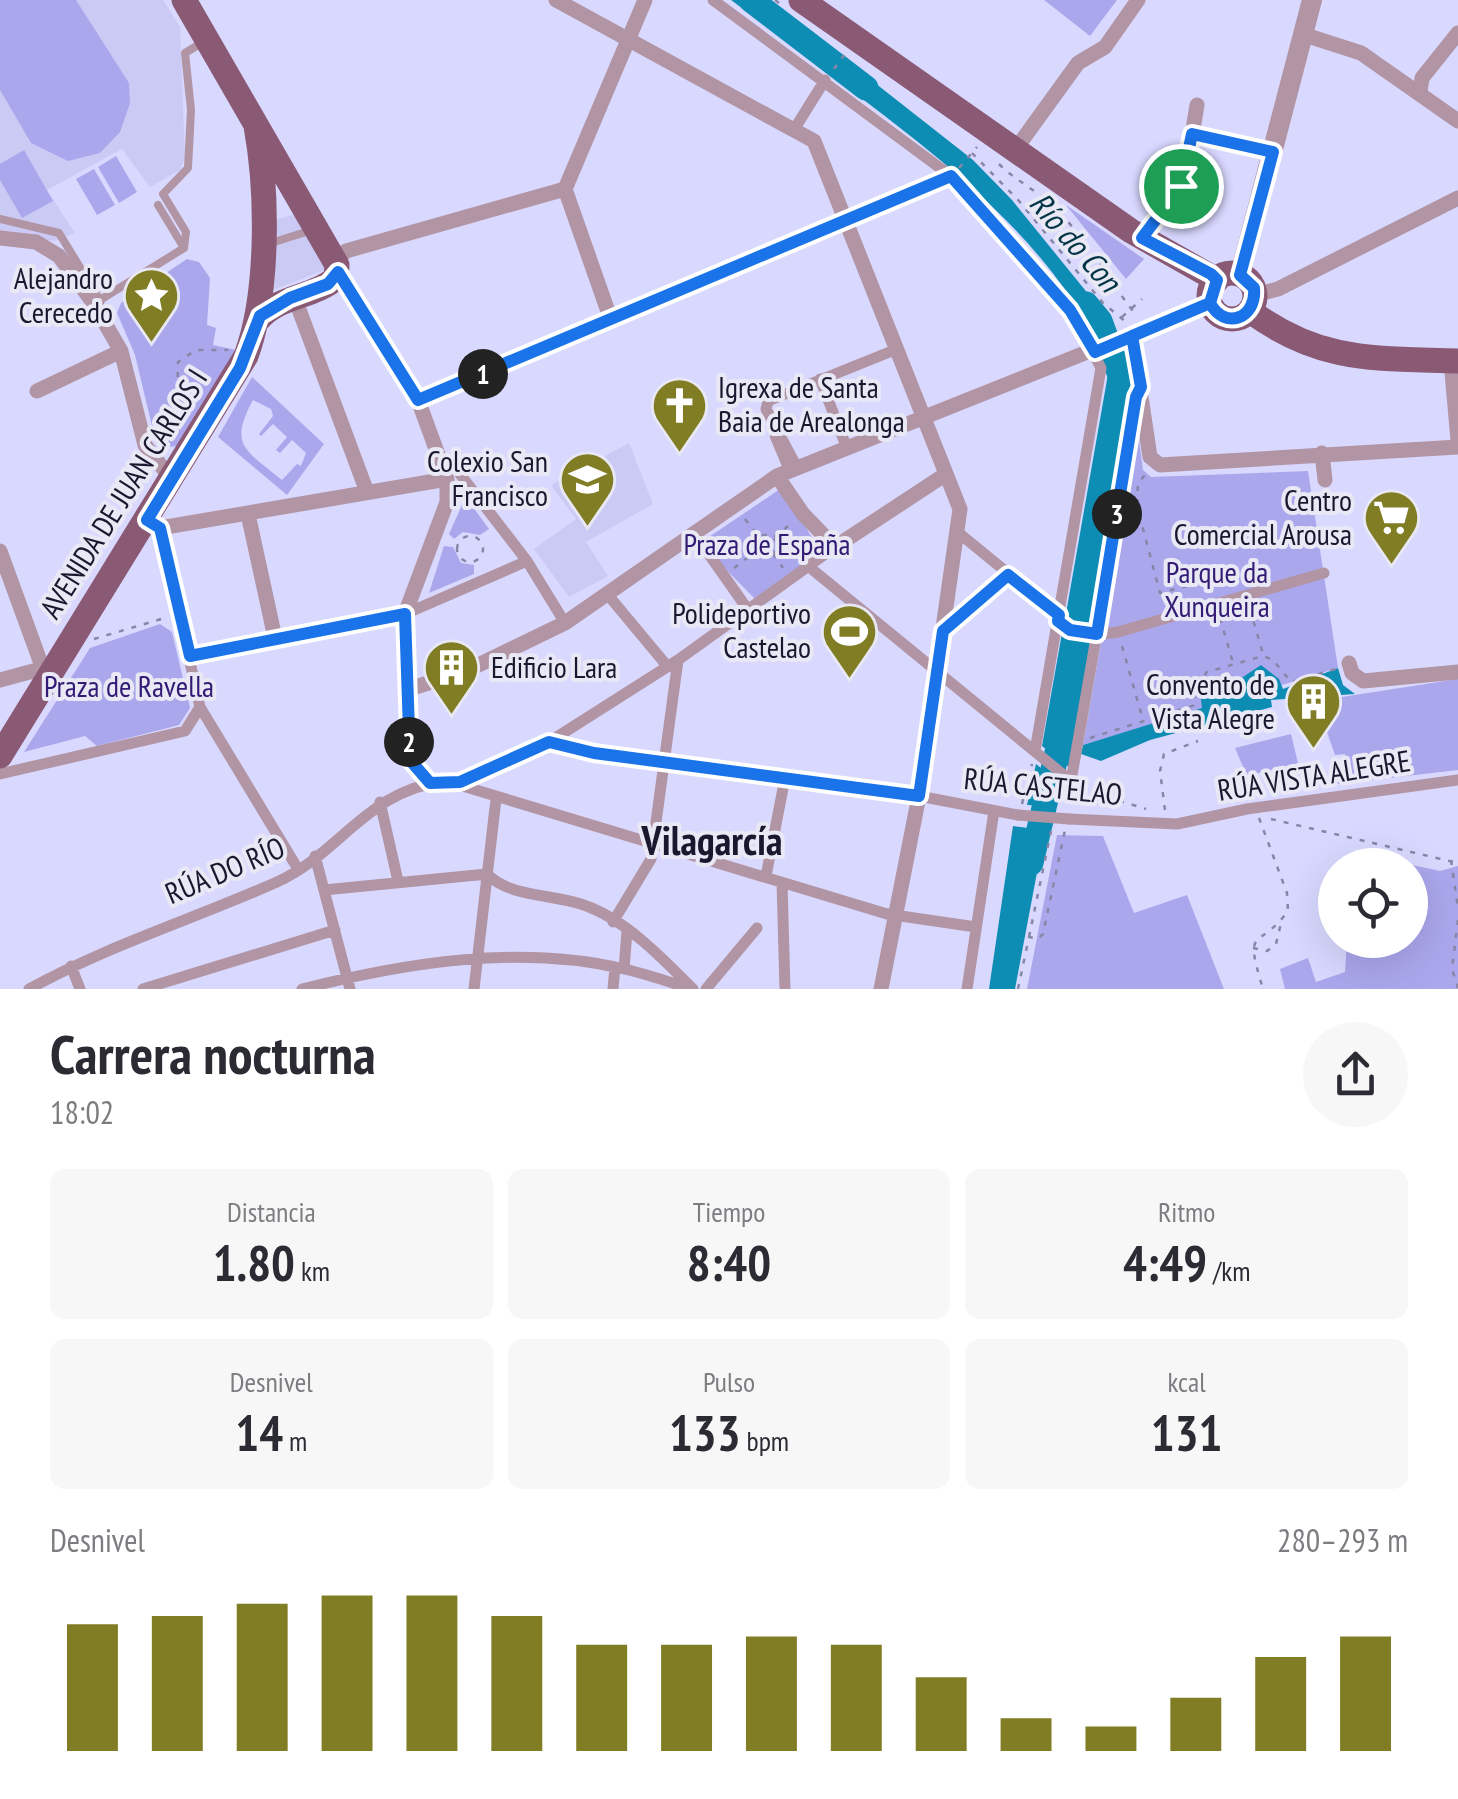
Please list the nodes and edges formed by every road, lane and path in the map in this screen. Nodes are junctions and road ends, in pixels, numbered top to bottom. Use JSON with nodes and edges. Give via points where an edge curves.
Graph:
{"nodes":[{"id":1,"x":184,"y":0,"type":"edge"},
{"id":2,"x":556,"y":0,"type":"edge"},
{"id":3,"x":645,"y":0,"type":"edge"},
{"id":4,"x":713,"y":0,"type":"edge"},
{"id":5,"x":775,"y":0,"type":"edge"},
{"id":6,"x":1138,"y":0,"type":"edge"},
{"id":7,"x":1312,"y":0,"type":"edge"},
{"id":8,"x":801,"y":3,"type":"edge"},
{"id":9,"x":1458,"y":33,"type":"edge"},
{"id":10,"x":1302,"y":34,"type":"junction"},
{"id":11,"x":628,"y":38,"type":"junction"},
{"id":12,"x":207,"y":40,"type":"junction"},
{"id":13,"x":843,"y":56,"type":"dead end"},
{"id":14,"x":828,"y":77,"type":"junction"},
{"id":15,"x":1420,"y":92,"type":"junction"},
{"id":16,"x":1197,"y":105,"type":"dead end"},
{"id":17,"x":1458,"y":121,"type":"edge"},
{"id":18,"x":256,"y":126,"type":"junction"},
{"id":19,"x":795,"y":128,"type":"junction"},
{"id":20,"x":1192,"y":134,"type":"junction"},
{"id":21,"x":1273,"y":152,"type":"junction"},
{"id":22,"x":986,"y":154,"type":"dead end"},
{"id":23,"x":971,"y":155,"type":"junction"},
{"id":24,"x":1005,"y":155,"type":"junction"},
{"id":25,"x":953,"y":174,"type":"junction"},
{"id":26,"x":565,"y":189,"type":"junction"},
{"id":27,"x":1458,"y":198,"type":"edge"},
{"id":28,"x":298,"y":199,"type":"junction"},
{"id":29,"x":158,"y":205,"type":"dead end"},
{"id":30,"x":0,"y":218,"type":"edge"},
{"id":31,"x":262,"y":219,"type":"junction"},
{"id":32,"x":848,"y":222,"type":"junction"},
{"id":33,"x":316,"y":229,"type":"junction"},
{"id":34,"x":0,"y":238,"type":"edge"},
{"id":35,"x":1142,"y":238,"type":"junction"},
{"id":36,"x":184,"y":248,"type":"junction"},
{"id":37,"x":261,"y":250,"type":"junction"},
{"id":38,"x":337,"y":266,"type":"junction"},
{"id":39,"x":1234,"y":293,"type":"junction"},
{"id":40,"x":1142,"y":299,"type":"dead end"},
{"id":41,"x":287,"y":300,"type":"junction"},
{"id":42,"x":101,"y":307,"type":"junction"},
{"id":43,"x":1131,"y":309,"type":"junction"},
{"id":44,"x":258,"y":320,"type":"junction"},
{"id":45,"x":611,"y":320,"type":"junction"},
{"id":46,"x":1129,"y":327,"type":"junction"},
{"id":47,"x":896,"y":348,"type":"junction"},
{"id":48,"x":122,"y":351,"type":"junction"},
{"id":49,"x":235,"y":351,"type":"dead end"},
{"id":50,"x":1096,"y":351,"type":"junction"},
{"id":51,"x":1454,"y":361,"type":"edge"},
{"id":52,"x":820,"y":379,"type":"junction"},
{"id":53,"x":1141,"y":387,"type":"junction"},
{"id":54,"x":37,"y":392,"type":"dead end"},
{"id":55,"x":418,"y":400,"type":"junction"},
{"id":56,"x":177,"y":416,"type":"junction"},
{"id":57,"x":924,"y":420,"type":"junction"},
{"id":58,"x":197,"y":423,"type":"dead end"},
{"id":59,"x":153,"y":436,"type":"dead end"},
{"id":60,"x":774,"y":437,"type":"dead end"},
{"id":61,"x":844,"y":443,"type":"dead end"},
{"id":62,"x":1458,"y":443,"type":"edge"},
{"id":63,"x":1322,"y":453,"type":"junction"},
{"id":64,"x":1149,"y":472,"type":"dead end"},
{"id":65,"x":788,"y":473,"type":"junction"},
{"id":66,"x":946,"y":474,"type":"junction"},
{"id":67,"x":454,"y":477,"type":"junction"},
{"id":68,"x":172,"y":480,"type":"junction"},
{"id":69,"x":1325,"y":480,"type":"dead end"},
{"id":70,"x":367,"y":492,"type":"junction"},
{"id":71,"x":1137,"y":506,"type":"junction"},
{"id":72,"x":1118,"y":507,"type":"junction"},
{"id":73,"x":738,"y":511,"type":"dead end"},
{"id":74,"x":248,"y":514,"type":"junction"},
{"id":75,"x":796,"y":520,"type":"dead end"},
{"id":76,"x":154,"y":524,"type":"junction"},
{"id":77,"x":694,"y":533,"type":"junction"},
{"id":78,"x":960,"y":534,"type":"junction"},
{"id":79,"x":760,"y":538,"type":"junction"},
{"id":80,"x":773,"y":538,"type":"junction"},
{"id":81,"x":442,"y":539,"type":"dead end"},
{"id":82,"x":458,"y":544,"type":"junction"},
{"id":83,"x":835,"y":547,"type":"junction"},
{"id":84,"x":0,"y":551,"type":"edge"},
{"id":85,"x":756,"y":551,"type":"junction"},
{"id":86,"x":773,"y":554,"type":"junction"},
{"id":87,"x":527,"y":561,"type":"junction"},
{"id":88,"x":808,"y":566,"type":"junction"},
{"id":89,"x":1324,"y":573,"type":"dead end"},
{"id":90,"x":1008,"y":575,"type":"junction"},
{"id":91,"x":723,"y":576,"type":"junction"},
{"id":92,"x":789,"y":578,"type":"junction"},
{"id":93,"x":608,"y":595,"type":"junction"},
{"id":94,"x":1247,"y":596,"type":"junction"},
{"id":95,"x":1216,"y":604,"type":"junction"},
{"id":96,"x":746,"y":607,"type":"junction"},
{"id":97,"x":180,"y":614,"type":"junction"},
{"id":98,"x":405,"y":614,"type":"junction"},
{"id":99,"x":1059,"y":618,"type":"junction"},
{"id":100,"x":565,"y":624,"type":"junction"},
{"id":101,"x":943,"y":631,"type":"junction"},
{"id":102,"x":1118,"y":632,"type":"junction"},
{"id":103,"x":1097,"y":634,"type":"junction"},
{"id":104,"x":276,"y":638,"type":"junction"},
{"id":105,"x":83,"y":642,"type":"dead end"},
{"id":106,"x":190,"y":656,"type":"junction"},
{"id":107,"x":1263,"y":656,"type":"junction"},
{"id":108,"x":673,"y":663,"type":"junction"},
{"id":109,"x":1234,"y":664,"type":"junction"},
{"id":110,"x":1344,"y":666,"type":"joint"},
{"id":111,"x":49,"y":667,"type":"junction"},
{"id":112,"x":938,"y":669,"type":"junction"},
{"id":113,"x":1458,"y":672,"type":"edge"},
{"id":114,"x":0,"y":680,"type":"edge"},
{"id":115,"x":409,"y":689,"type":"junction"},
{"id":116,"x":200,"y":708,"type":"junction"},
{"id":117,"x":1143,"y":722,"type":"junction"},
{"id":118,"x":1198,"y":741,"type":"dead end"},
{"id":119,"x":549,"y":742,"type":"junction"},
{"id":120,"x":1079,"y":742,"type":"junction"},
{"id":121,"x":1034,"y":755,"type":"junction"},
{"id":122,"x":0,"y":756,"type":"edge"},
{"id":123,"x":662,"y":760,"type":"junction"},
{"id":124,"x":0,"y":774,"type":"edge"},
{"id":125,"x":785,"y":778,"type":"junction"},
{"id":126,"x":1458,"y":780,"type":"edge"},
{"id":127,"x":460,"y":782,"type":"junction"},
{"id":128,"x":430,"y":783,"type":"junction"},
{"id":129,"x":1074,"y":784,"type":"junction"},
{"id":130,"x":919,"y":796,"type":"junction"},
{"id":131,"x":496,"y":799,"type":"junction"},
{"id":132,"x":1023,"y":801,"type":"dead end"},
{"id":133,"x":380,"y":802,"type":"junction"},
{"id":134,"x":1136,"y":804,"type":"dead end"},
{"id":135,"x":994,"y":811,"type":"junction"},
{"id":136,"x":1253,"y":813,"type":"junction"},
{"id":137,"x":1054,"y":819,"type":"dead end"},
{"id":138,"x":1069,"y":819,"type":"junction"},
{"id":139,"x":1171,"y":820,"type":"junction"},
{"id":140,"x":652,"y":846,"type":"junction"},
{"id":141,"x":315,"y":856,"type":"junction"},
{"id":142,"x":1450,"y":859,"type":"junction"},
{"id":143,"x":1458,"y":862,"type":"edge"},
{"id":144,"x":298,"y":869,"type":"junction"},
{"id":145,"x":486,"y":874,"type":"junction"},
{"id":146,"x":766,"y":876,"type":"junction"},
{"id":147,"x":398,"y":881,"type":"junction"},
{"id":148,"x":782,"y":883,"type":"junction"},
{"id":149,"x":324,"y":890,"type":"junction"},
{"id":150,"x":1458,"y":908,"type":"edge"},
{"id":151,"x":896,"y":916,"type":"junction"},
{"id":152,"x":1282,"y":919,"type":"junction"},
{"id":153,"x":1458,"y":920,"type":"edge"},
{"id":154,"x":614,"y":922,"type":"junction"},
{"id":155,"x":757,"y":928,"type":"dead end"},
{"id":156,"x":976,"y":928,"type":"junction"},
{"id":157,"x":335,"y":930,"type":"junction"},
{"id":158,"x":627,"y":932,"type":"junction"},
{"id":159,"x":1029,"y":937,"type":"junction"},
{"id":160,"x":1252,"y":947,"type":"junction"},
{"id":161,"x":476,"y":959,"type":"junction"},
{"id":162,"x":71,"y":966,"type":"junction"},
{"id":163,"x":620,"y":968,"type":"junction"},
{"id":164,"x":348,"y":983,"type":"edge"},
{"id":165,"x":148,"y":988,"type":"edge"},
{"id":166,"x":1458,"y":988,"type":"edge"},
{"id":167,"x":29,"y":989,"type":"edge"},
{"id":168,"x":80,"y":989,"type":"edge"},
{"id":169,"x":302,"y":989,"type":"edge"},
{"id":170,"x":474,"y":989,"type":"edge"},
{"id":171,"x":613,"y":989,"type":"edge"},
{"id":172,"x":693,"y":989,"type":"edge"},
{"id":173,"x":706,"y":989,"type":"edge"},
{"id":174,"x":785,"y":989,"type":"edge"},
{"id":175,"x":881,"y":989,"type":"edge"},
{"id":176,"x":967,"y":989,"type":"edge"},
{"id":177,"x":1018,"y":989,"type":"edge"},
{"id":178,"x":1263,"y":989,"type":"edge"}],
"edges":[{"from":1,"to":12,"type":"main road"},
{"from":2,"to":11,"type":"street"},
{"from":3,"to":11,"type":"street"},
{"from":4,"to":14,"type":"street"},
{"from":5,"to":8,"type":"path"},
{"from":6,"to":24,"type":"street","via":[[1105,47],[1078,63]]},
{"from":7,"to":10,"type":"street"},
{"from":8,"to":24,"type":"main road"},
{"from":9,"to":15,"type":"street","via":[[1422,78]]},
{"from":10,"to":15,"type":"street","via":[[1361,53]]},
{"from":10,"to":21,"type":"street"},
{"from":11,"to":19,"type":"street"},
{"from":11,"to":26,"type":"street"},
{"from":12,"to":18,"type":"main road"},
{"from":12,"to":36,"type":"lane","via":[[185,53],[188,168],[163,194],[186,232]]},
{"from":13,"to":14,"type":"path"},
{"from":14,"to":19,"type":"street"},
{"from":14,"to":25,"type":"street"},
{"from":15,"to":17,"type":"street"},
{"from":16,"to":20,"type":"street"},
{"from":18,"to":28,"type":"main road"},
{"from":18,"to":31,"type":"main road","name":"AVENIDA DE JUAN CARLOS I"},
{"from":19,"to":32,"type":"street","via":[[817,145]]},
{"from":20,"to":21,"type":"street"},
{"from":20,"to":35,"type":"street","via":[[1185,179]]},
{"from":21,"to":39,"type":"street"},
{"from":22,"to":23,"type":"path","via":[[977,148]]},
{"from":23,"to":25,"type":"path"},
{"from":23,"to":46,"type":"path"},
{"from":24,"to":35,"type":"main road"},
{"from":24,"to":43,"type":"path","via":[[1103,265]]},
{"from":25,"to":32,"type":"street"},
{"from":25,"to":50,"type":"street","via":[[1070,310]]},
{"from":26,"to":38,"type":"street","via":[[346,251]]},
{"from":26,"to":45,"type":"street"},
{"from":27,"to":39,"type":"street","via":[[1278,288]]},
{"from":28,"to":31,"type":"street","name":"AVENIDA DE JUAN CARLOS I","via":[[272,182]]},
{"from":28,"to":33,"type":"main road"},
{"from":29,"to":36,"type":"lane"},
{"from":30,"to":42,"type":"lane","via":[[59,233]]},
{"from":31,"to":37,"type":"main road","name":"AVENIDA DE JUAN CARLOS I"},
{"from":32,"to":45,"type":"street"},
{"from":32,"to":47,"type":"street"},
{"from":33,"to":37,"type":"lane"},
{"from":33,"to":38,"type":"main road"},
{"from":34,"to":42,"type":"street","via":[[36,242],[59,256]]},
{"from":35,"to":39,"type":"main road"},
{"from":36,"to":42,"type":"lane"},
{"from":37,"to":41,"type":"street","name":"AVENIDA DE JUAN CARLOS I","via":[[266,293]]},
{"from":37,"to":44,"type":"main road","name":"AVENIDA DE JUAN CARLOS I"},
{"from":38,"to":41,"type":"main road","via":[[328,284]]},
{"from":38,"to":55,"type":"street"},
{"from":39,"to":46,"type":"street"},
{"from":39,"to":51,"type":"main road","via":[[1315,349]]},
{"from":40,"to":43,"type":"path"},
{"from":41,"to":44,"type":"main road"},
{"from":41,"to":70,"type":"street","via":[[297,304]]},
{"from":42,"to":48,"type":"street"},
{"from":43,"to":46,"type":"path"},
{"from":43,"to":46,"type":"path"},
{"from":44,"to":68,"type":"main road","name":"AVENIDA DE JUAN CARLOS I","via":[[240,368]]},
{"from":45,"to":55,"type":"street"},
{"from":46,"to":50,"type":"street"},
{"from":46,"to":53,"type":"street"},
{"from":47,"to":52,"type":"street"},
{"from":47,"to":57,"type":"street"},
{"from":48,"to":54,"type":"street"},
{"from":48,"to":68,"type":"street","via":[[145,444]]},
{"from":49,"to":56,"type":"path","via":[[184,356],[176,369]]},
{"from":50,"to":57,"type":"street"},
{"from":50,"to":99,"type":"street","via":[[1101,368]]},
{"from":51,"to":62,"type":"street"},
{"from":52,"to":61,"type":"street"},
{"from":52,"to":65,"type":"street","via":[[765,404]]},
{"from":53,"to":63,"type":"street","via":[[1150,457],[1160,464]]},
{"from":53,"to":72,"type":"street"},
{"from":55,"to":67,"type":"street"},
{"from":56,"to":58,"type":"path"},
{"from":56,"to":59,"type":"path"},
{"from":57,"to":65,"type":"street"},
{"from":57,"to":66,"type":"street"},
{"from":60,"to":65,"type":"lane"},
{"from":62,"to":63,"type":"street"},
{"from":63,"to":69,"type":"street"},
{"from":64,"to":71,"type":"path","via":[[1138,483]]},
{"from":65,"to":77,"type":"street"},
{"from":65,"to":83,"type":"street","via":[[803,514]]},
{"from":66,"to":78,"type":"street","via":[[960,509]]},
{"from":66,"to":83,"type":"street"},
{"from":67,"to":70,"type":"street"},
{"from":67,"to":87,"type":"street"},
{"from":67,"to":98,"type":"street"},
{"from":68,"to":76,"type":"main road","name":"AVENIDA DE JUAN CARLOS I"},
{"from":70,"to":74,"type":"street"},
{"from":71,"to":72,"type":"path"},
{"from":71,"to":95,"type":"path","via":[[1160,593],[1210,580]]},
{"from":72,"to":103,"type":"street"},
{"from":73,"to":79,"type":"path"},
{"from":74,"to":76,"type":"street"},
{"from":74,"to":104,"type":"street"},
{"from":75,"to":80,"type":"path"},
{"from":76,"to":97,"type":"street"},
{"from":76,"to":111,"type":"main road","name":"AVENIDA DE JUAN CARLOS I"},
{"from":77,"to":91,"type":"street"},
{"from":77,"to":93,"type":"street"},
{"from":78,"to":90,"type":"street"},
{"from":78,"to":101,"type":"street"},
{"from":79,"to":80,"type":"path"},
{"from":79,"to":85,"type":"path"},
{"from":80,"to":86,"type":"path"},
{"from":81,"to":82,"type":"path"},
{"from":82,"to":82,"type":"path","via":[[474,537],[483,552],[469,562],[459,556]]},
{"from":83,"to":88,"type":"street"},
{"from":84,"to":111,"type":"street"},
{"from":85,"to":86,"type":"path"},
{"from":85,"to":91,"type":"path"},
{"from":86,"to":92,"type":"path"},
{"from":87,"to":98,"type":"street"},
{"from":87,"to":100,"type":"street"},
{"from":88,"to":92,"type":"street"},
{"from":88,"to":112,"type":"street"},
{"from":89,"to":94,"type":"street"},
{"from":90,"to":99,"type":"street"},
{"from":90,"to":101,"type":"street"},
{"from":91,"to":96,"type":"street"},
{"from":92,"to":96,"type":"street"},
{"from":93,"to":100,"type":"street"},
{"from":93,"to":108,"type":"street"},
{"from":94,"to":95,"type":"street"},
{"from":94,"to":107,"type":"path"},
{"from":95,"to":102,"type":"street"},
{"from":95,"to":109,"type":"path"},
{"from":96,"to":108,"type":"street"},
{"from":97,"to":105,"type":"path"},
{"from":97,"to":106,"type":"street"},
{"from":98,"to":104,"type":"street"},
{"from":98,"to":115,"type":"street"},
{"from":99,"to":103,"type":"street","via":[[1070,630]]},
{"from":99,"to":121,"type":"street"},
{"from":100,"to":115,"type":"street","via":[[466,671]]},
{"from":101,"to":112,"type":"street"},
{"from":102,"to":103,"type":"street"},
{"from":102,"to":117,"type":"path"},
{"from":103,"to":120,"type":"street"},
{"from":104,"to":106,"type":"street"},
{"from":106,"to":116,"type":"street"},
{"from":107,"to":109,"type":"path"},
{"from":107,"to":110,"type":"path","via":[[1291,682]]},
{"from":108,"to":119,"type":"street"},
{"from":108,"to":123,"type":"street"},
{"from":109,"to":117,"type":"path","via":[[1200,678],[1195,705]]},
{"from":110,"to":113,"type":"street","via":[[1364,681]]},
{"from":111,"to":114,"type":"street"},
{"from":111,"to":122,"type":"main road","name":"AVENIDA DE JUAN CARLOS I"},
{"from":112,"to":121,"type":"street"},
{"from":112,"to":130,"type":"street"},
{"from":115,"to":128,"type":"street","via":[[410,760]]},
{"from":116,"to":124,"type":"street","via":[[186,731]]},
{"from":116,"to":144,"type":"street"},
{"from":117,"to":120,"type":"path"},
{"from":118,"to":139,"type":"path","via":[[1164,754],[1160,771]]},
{"from":119,"to":123,"type":"street","name":"RÚA CASTELAO"},
{"from":119,"to":127,"type":"street"},
{"from":120,"to":129,"type":"street"},
{"from":121,"to":129,"type":"street"},
{"from":121,"to":132,"type":"path"},
{"from":123,"to":125,"type":"street","name":"RÚA CASTELAO"},
{"from":123,"to":140,"type":"street"},
{"from":125,"to":130,"type":"street","name":"RÚA CASTELAO"},
{"from":125,"to":146,"type":"street"},
{"from":126,"to":136,"type":"street","name":"RÚA VISTA ALEGRE"},
{"from":127,"to":128,"type":"street","name":"RÚA DO RÍO"},
{"from":127,"to":131,"type":"street"},
{"from":128,"to":133,"type":"street","name":"RÚA DO RÍO"},
{"from":129,"to":134,"type":"path"},
{"from":130,"to":135,"type":"street","name":"RÚA CASTELAO"},
{"from":130,"to":151,"type":"street"},
{"from":131,"to":140,"type":"street"},
{"from":131,"to":145,"type":"street"},
{"from":133,"to":141,"type":"street","name":"RÚA DO RÍO"},
{"from":133,"to":147,"type":"street"},
{"from":135,"to":138,"type":"street","name":"RÚA CASTELAO","bridge":true},
{"from":135,"to":156,"type":"street"},
{"from":136,"to":139,"type":"street","name":"RÚA VISTA ALEGRE"},
{"from":136,"to":142,"type":"path"},
{"from":136,"to":152,"type":"path","via":[[1288,893]]},
{"from":137,"to":159,"type":"path"},
{"from":138,"to":139,"type":"street","name":"RÚA CASTELAO"},
{"from":138,"to":159,"type":"path","via":[[1043,934]]},
{"from":140,"to":146,"type":"street"},
{"from":140,"to":154,"type":"street"},
{"from":141,"to":144,"type":"street","name":"RÚA DO RÍO"},
{"from":141,"to":149,"type":"street"},
{"from":142,"to":143,"type":"path"},
{"from":142,"to":150,"type":"path"},
{"from":144,"to":162,"type":"street","name":"RÚA DO RÍO"},
{"from":145,"to":147,"type":"street"},
{"from":145,"to":154,"type":"street","via":[[499,886],[591,907]]},
{"from":145,"to":161,"type":"street"},
{"from":146,"to":148,"type":"street"},
{"from":147,"to":149,"type":"street"},
{"from":148,"to":151,"type":"street"},
{"from":148,"to":174,"type":"street"},
{"from":149,"to":157,"type":"street"},
{"from":151,"to":156,"type":"street"},
{"from":151,"to":175,"type":"street"},
{"from":152,"to":160,"type":"path"},
{"from":152,"to":160,"type":"path","via":[[1276,944],[1260,952]]},
{"from":153,"to":166,"type":"path","via":[[1452,970]]},
{"from":154,"to":158,"type":"street"},
{"from":155,"to":173,"type":"street"},
{"from":156,"to":176,"type":"street"},
{"from":157,"to":164,"type":"street"},
{"from":157,"to":165,"type":"street"},
{"from":158,"to":163,"type":"street"},
{"from":158,"to":172,"type":"street"},
{"from":159,"to":177,"type":"path"},
{"from":160,"to":178,"type":"path"},
{"from":161,"to":163,"type":"street"},
{"from":161,"to":164,"type":"street"},
{"from":161,"to":170,"type":"street"},
{"from":162,"to":167,"type":"street","name":"RÚA DO RÍO"},
{"from":162,"to":168,"type":"street"},
{"from":163,"to":171,"type":"street"},
{"from":163,"to":172,"type":"street"},
{"from":164,"to":169,"type":"street"}]}
